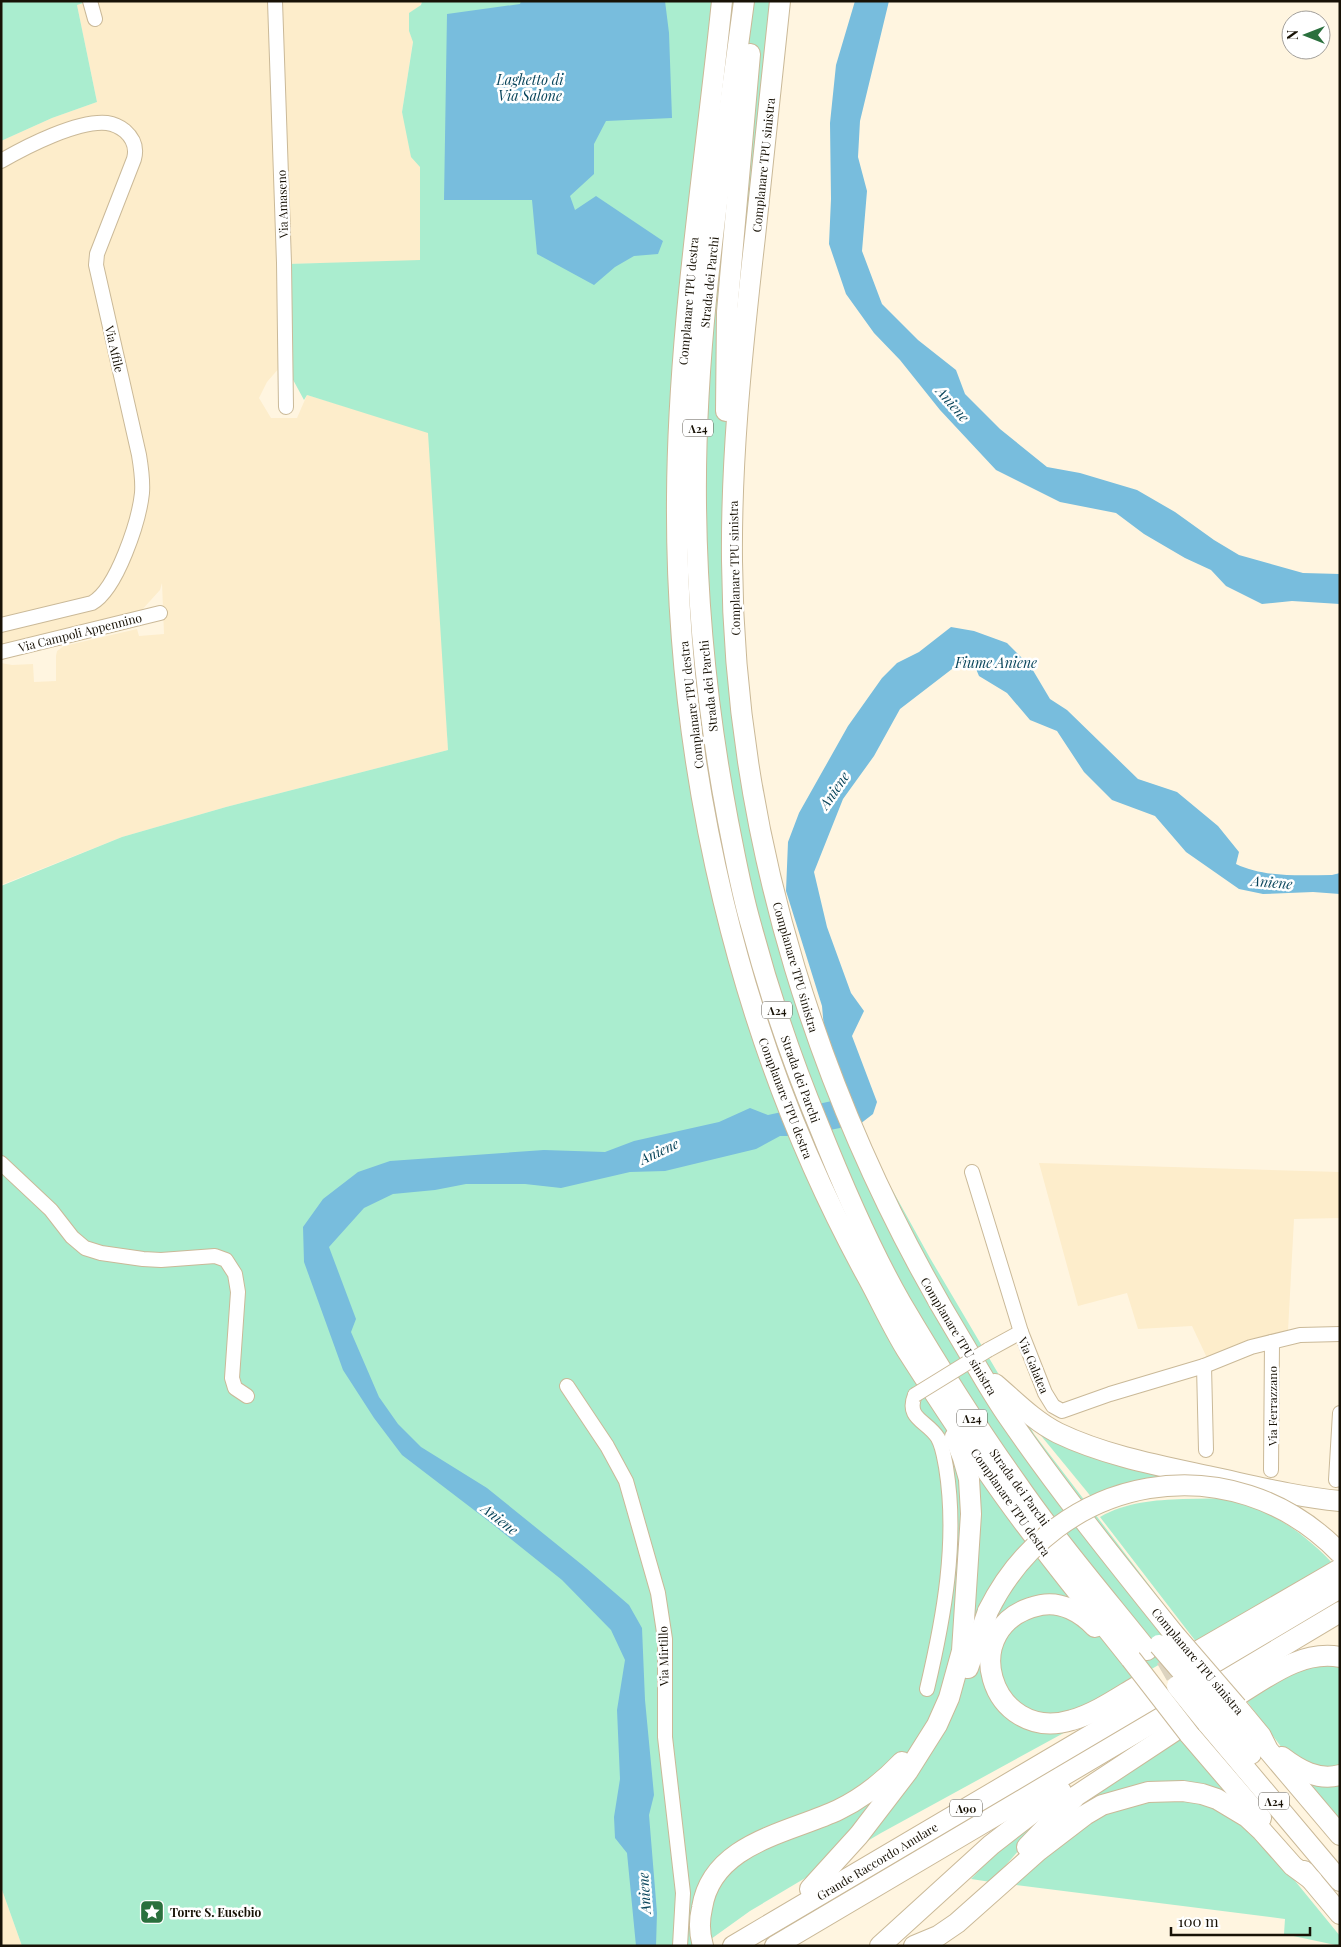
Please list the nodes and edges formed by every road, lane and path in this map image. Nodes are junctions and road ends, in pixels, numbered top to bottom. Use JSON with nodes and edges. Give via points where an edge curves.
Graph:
{"nodes":[{"id":1,"x":90,"y":1,"type":"edge"},
{"id":2,"x":275,"y":1,"type":"edge"},
{"id":3,"x":722,"y":1,"type":"edge"},
{"id":4,"x":744,"y":1,"type":"edge"},
{"id":5,"x":756,"y":1,"type":"edge"},
{"id":6,"x":780,"y":1,"type":"edge"},
{"id":7,"x":95,"y":19,"type":"dead end"},
{"id":8,"x":752,"y":32,"type":"junction"},
{"id":9,"x":1,"y":161,"type":"edge"},
{"id":10,"x":286,"y":407,"type":"dead end"},
{"id":11,"x":732,"y":562,"type":"junction"},
{"id":12,"x":160,"y":613,"type":"dead end"},
{"id":13,"x":1,"y":625,"type":"edge"},
{"id":14,"x":1,"y":652,"type":"edge"},
{"id":15,"x":748,"y":851,"type":"junction"},
{"id":16,"x":846,"y":1156,"type":"junction"},
{"id":17,"x":1,"y":1163,"type":"edge"},
{"id":18,"x":972,"y":1172,"type":"dead end"},
{"id":19,"x":1021,"y":1332,"type":"junction"},
{"id":20,"x":1340,"y":1334,"type":"edge"},
{"id":21,"x":1272,"y":1342,"type":"junction"},
{"id":22,"x":904,"y":1346,"type":"junction"},
{"id":23,"x":977,"y":1366,"type":"junction"},
{"id":24,"x":1204,"y":1366,"type":"junction"},
{"id":25,"x":567,"y":1386,"type":"dead end"},
{"id":26,"x":247,"y":1396,"type":"dead end"},
{"id":27,"x":1340,"y":1413,"type":"edge"},
{"id":28,"x":1206,"y":1450,"type":"dead end"},
{"id":29,"x":1271,"y":1470,"type":"dead end"},
{"id":30,"x":1336,"y":1480,"type":"dead end"},
{"id":31,"x":1340,"y":1501,"type":"edge"},
{"id":32,"x":1340,"y":1552,"type":"edge"},
{"id":33,"x":1340,"y":1569,"type":"edge"},
{"id":34,"x":1340,"y":1588,"type":"edge"},
{"id":35,"x":964,"y":1605,"type":"junction"},
{"id":36,"x":1340,"y":1612,"type":"edge"},
{"id":37,"x":1147,"y":1647,"type":"junction"},
{"id":38,"x":1340,"y":1657,"type":"edge"},
{"id":39,"x":927,"y":1689,"type":"dead end"},
{"id":40,"x":1226,"y":1705,"type":"junction"},
{"id":41,"x":1175,"y":1727,"type":"junction"},
{"id":42,"x":1261,"y":1736,"type":"junction"},
{"id":43,"x":1091,"y":1759,"type":"junction"},
{"id":44,"x":1340,"y":1775,"type":"edge"},
{"id":45,"x":1340,"y":1835,"type":"edge"},
{"id":46,"x":1340,"y":1862,"type":"edge"},
{"id":47,"x":1312,"y":1880,"type":"junction"},
{"id":48,"x":1340,"y":1881,"type":"edge"},
{"id":49,"x":810,"y":1889,"type":"junction"},
{"id":50,"x":991,"y":1891,"type":"junction"},
{"id":51,"x":1340,"y":1914,"type":"edge"},
{"id":52,"x":782,"y":1917,"type":"junction"},
{"id":53,"x":680,"y":1946,"type":"edge"},
{"id":54,"x":703,"y":1946,"type":"edge"},
{"id":55,"x":733,"y":1946,"type":"edge"},
{"id":56,"x":775,"y":1946,"type":"edge"},
{"id":57,"x":880,"y":1946,"type":"edge"},
{"id":58,"x":914,"y":1946,"type":"edge"}],
"edges":[{"from":1,"to":7,"type":"street"},
{"from":2,"to":10,"type":"street","name":"Via Amaseno"},
{"from":3,"to":22,"type":"highway","name":"Complanare TPU destra","via":[[689,280],[680,407],[677,502],[686,678],[716,867],[762,1039],[814,1170],[847,1241]]},
{"from":4,"to":15,"type":"highway","name":"Strada dei Parchi","number":"A24","via":[[708,286],[699,398],[696,502],[699,596],[715,749]]},
{"from":5,"to":8,"type":"highway","name":"Strada dei Parchi","number":"A24"},
{"from":6,"to":11,"type":"highway","name":"Complanare TPU sinistra","via":[[736,418]]},
{"from":8,"to":11,"type":"highway","via":[[727,312],[726,516]]},
{"from":8,"to":15,"type":"highway","name":"Strada dei Parchi","number":"A24","via":[[713,356],[709,464],[709,551],[717,672],[727,748]]},
{"from":9,"to":13,"type":"street","name":"Via Affile","via":[[46,138],[104,123],[120,128],[133,141],[136,153],[96,256],[96,265],[139,455],[142,486],[140,505],[123,557],[111,584],[99,599]]},
{"from":11,"to":15,"type":"highway","name":"Complanare TPU sinistra","via":[[739,691],[746,746]]},
{"from":12,"to":14,"type":"street","name":"Via Campoli Appennino"},
{"from":15,"to":16,"type":"highway","name":"Complanare TPU sinistra","via":[[823,1056]]},
{"from":15,"to":16,"type":"highway","name":"Strada dei Parchi","number":"A24","via":[[750,924],[796,1068]]},
{"from":16,"to":23,"type":"highway","name":"Complanare TPU sinistra"},
{"from":16,"to":37,"type":"highway","name":"Strada dei Parchi","number":"A24","via":[[874,1222],[916,1302],[994,1428]]},
{"from":17,"to":26,"type":"street","via":[[85,1248],[143,1259],[216,1256],[226,1260],[235,1274],[238,1292],[232,1378],[235,1388]]},
{"from":18,"to":19,"type":"street"},
{"from":19,"to":24,"type":"street","name":"Via Galatea","via":[[1045,1393],[1053,1406],[1060,1410]]},
{"from":19,"to":39,"type":"street","name":"Via Galatea","bridge":true,"via":[[915,1395],[912,1406],[915,1415],[935,1434],[944,1454],[950,1511],[945,1596]]},
{"from":20,"to":21,"type":"street","name":"Via Galatea","via":[[1308,1334]]},
{"from":21,"to":24,"type":"street","name":"Via Galatea"},
{"from":21,"to":29,"type":"street","name":"Via Ferrazzano"},
{"from":22,"to":35,"type":"highway","via":[[917,1375],[956,1441],[966,1468],[971,1514]]},
{"from":22,"to":37,"type":"highway","name":"Complanare TPU destra","via":[[1005,1497],[1061,1572]]},
{"from":23,"to":31,"type":"highway","via":[[1033,1417],[1079,1442],[1142,1462]]},
{"from":23,"to":37,"type":"highway","name":"Complanare TPU sinistra","via":[[1006,1415],[1090,1529]]},
{"from":24,"to":28,"type":"street"},
{"from":25,"to":53,"type":"street","name":"Via Mirtillo","via":[[626,1481],[658,1593],[665,1639],[665,1737],[684,1894]]},
{"from":27,"to":30,"type":"street"},
{"from":32,"to":49,"type":"highway","bridge":true,"via":[[1293,1516],[1252,1497],[1224,1490],[1153,1487],[1102,1501],[1077,1513],[1040,1540],[999,1590],[988,1611],[951,1717],[923,1769],[864,1842]]},
{"from":33,"to":34,"type":"highway","via":[[1206,1657]]},
{"from":35,"to":49,"type":"highway","via":[[962,1651],[949,1698],[937,1725],[923,1750],[864,1829]]},
{"from":35,"to":54,"type":"highway","via":[[956,1650],[942,1696],[930,1721],[904,1759],[879,1784],[851,1803],[751,1846],[726,1863],[708,1887],[703,1901],[700,1922]]},
{"from":36,"to":40,"type":"highway"},
{"from":37,"to":40,"type":"highway","name":"Strada dei Parchi","number":"A24","bridge":true},
{"from":37,"to":41,"type":"highway","name":"Complanare TPU destra","bridge":true},
{"from":37,"to":52,"type":"highway","name":"Grande Raccordo Anulare","number":"A90","via":[[1110,1643],[1079,1613],[1068,1608],[1045,1604],[1024,1609],[1015,1615],[999,1630],[990,1654],[992,1680],[1011,1709],[1029,1719],[1049,1724],[1073,1720],[1143,1694]]},
{"from":38,"to":40,"type":"highway","via":[[1299,1660]]},
{"from":40,"to":42,"type":"highway","name":"Complanare TPU sinistra"},
{"from":40,"to":46,"type":"highway","name":"Strada dei Parchi","number":"A24"},
{"from":40,"to":48,"type":"highway","name":"Strada dei Parchi","number":"A24"},
{"from":41,"to":43,"type":"highway","name":"Grande Raccordo Anulare","number":"A90"},
{"from":41,"to":47,"type":"highway","name":"Complanare TPU destra"},
{"from":41,"to":50,"type":"highway","via":[[1076,1796],[997,1879]]},
{"from":42,"to":44,"type":"highway","via":[[1297,1769],[1322,1777]]},
{"from":42,"to":45,"type":"highway","name":"Complanare TPU sinistra","via":[[1268,1750]]},
{"from":43,"to":56,"type":"highway","name":"Grande Raccordo Anulare","number":"A90"},
{"from":43,"to":57,"type":"highway","via":[[1071,1783],[991,1845]]},
{"from":47,"to":50,"type":"highway","via":[[1232,1807],[1202,1794],[1166,1790],[1102,1805],[1085,1814]]},
{"from":47,"to":51,"type":"highway","name":"Complanare TPU destra"},
{"from":49,"to":52,"type":"highway"},
{"from":50,"to":58,"type":"highway","via":[[957,1924]]},
{"from":52,"to":55,"type":"highway","name":"Grande Raccordo Anulare","number":"A90"}]}
